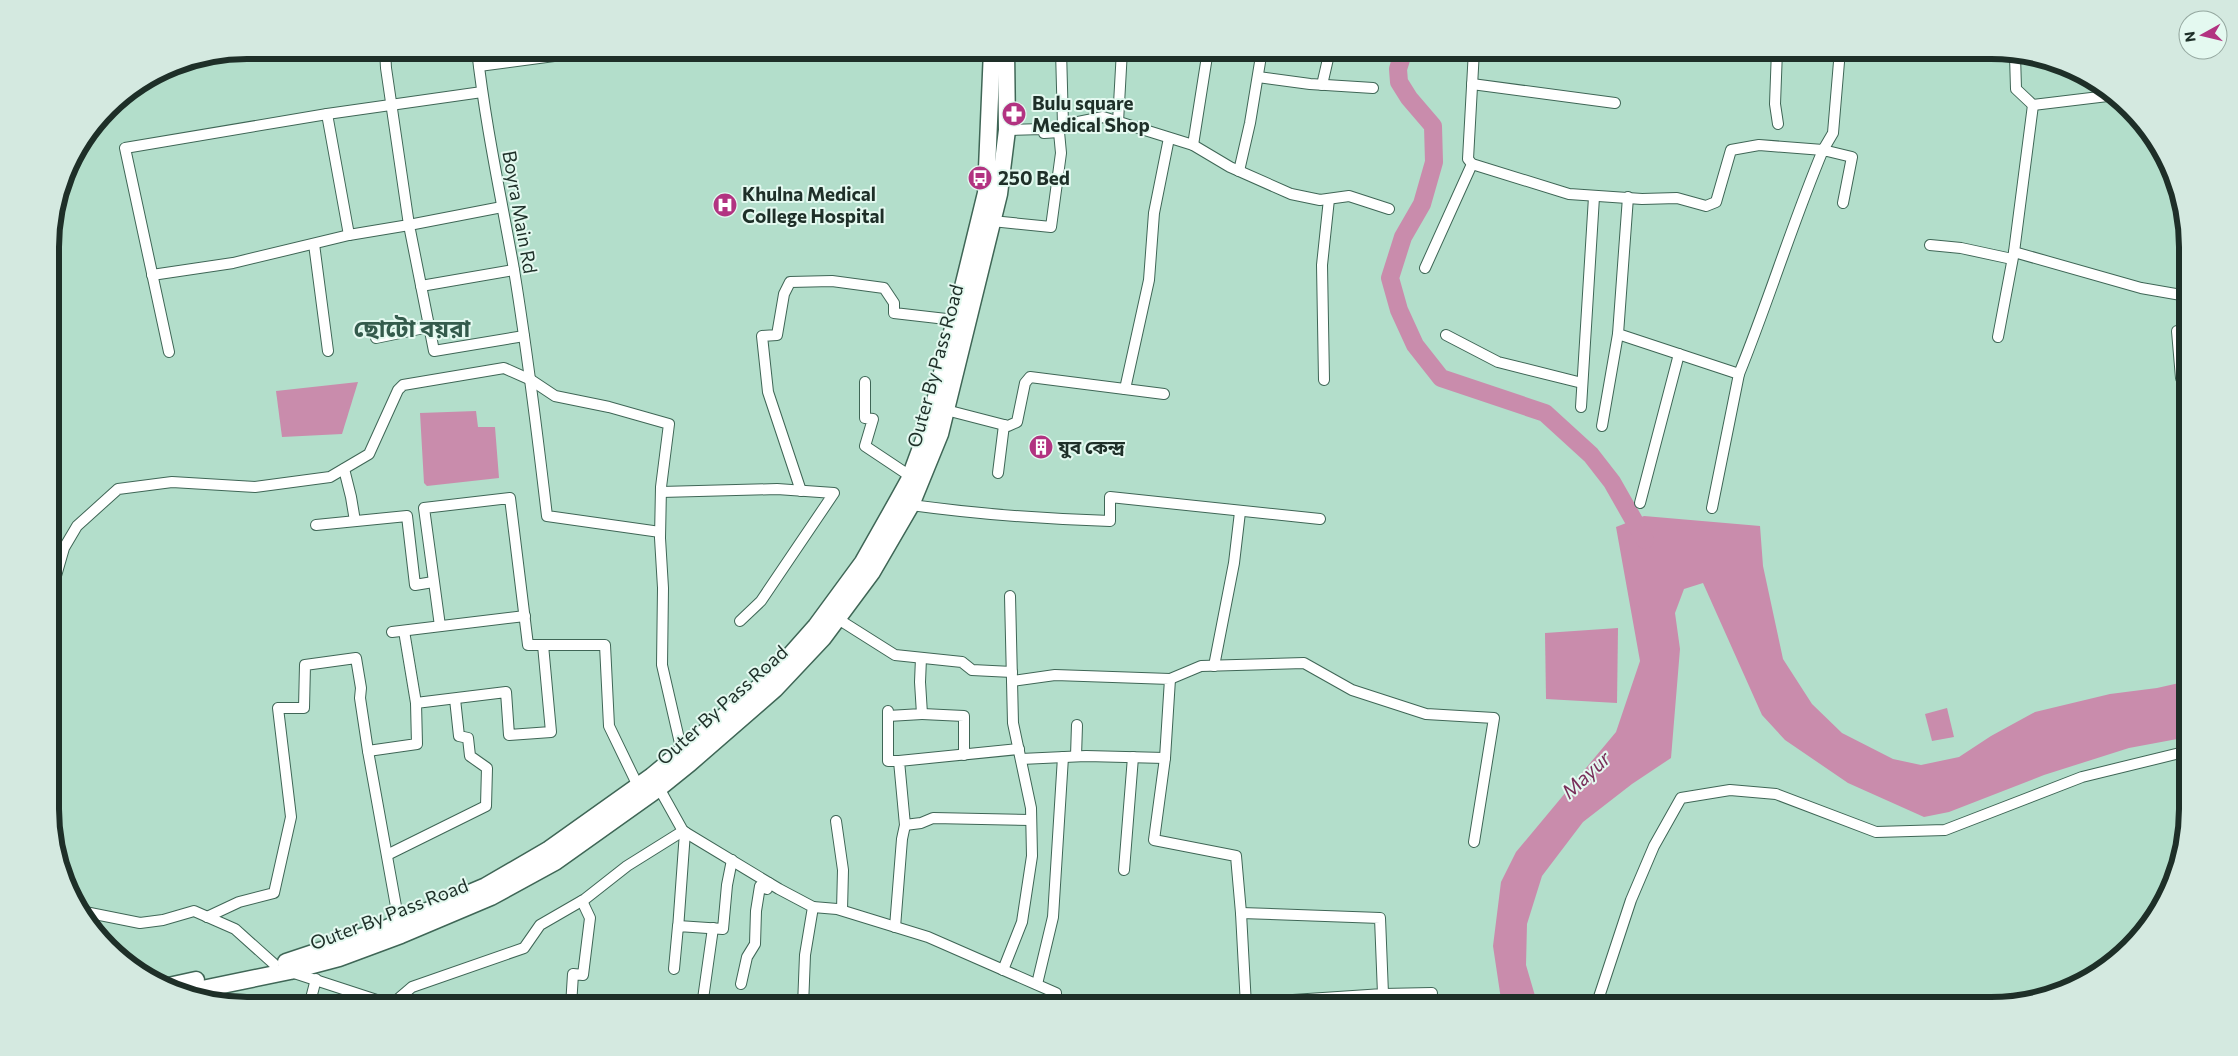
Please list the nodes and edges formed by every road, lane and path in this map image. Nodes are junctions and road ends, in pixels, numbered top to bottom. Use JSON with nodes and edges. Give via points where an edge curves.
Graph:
{"nodes":[{"id":1,"x":386,"y":59,"type":"edge"},
{"id":2,"x":478,"y":59,"type":"edge"},
{"id":3,"x":532,"y":59,"type":"edge"},
{"id":4,"x":992,"y":59,"type":"edge"},
{"id":5,"x":1006,"y":59,"type":"edge"},
{"id":6,"x":1061,"y":59,"type":"edge"},
{"id":7,"x":1122,"y":59,"type":"edge"},
{"id":8,"x":1207,"y":59,"type":"edge"},
{"id":9,"x":1261,"y":59,"type":"edge"},
{"id":10,"x":1328,"y":59,"type":"edge"},
{"id":11,"x":1473,"y":59,"type":"edge"},
{"id":12,"x":1777,"y":59,"type":"edge"},
{"id":13,"x":1839,"y":59,"type":"edge"},
{"id":14,"x":2015,"y":60,"type":"edge"},
{"id":15,"x":479,"y":66,"type":"junction"},
{"id":16,"x":1258,"y":77,"type":"junction"},
{"id":17,"x":1472,"y":84,"type":"junction"},
{"id":18,"x":1322,"y":85,"type":"junction"},
{"id":19,"x":1373,"y":88,"type":"dead end"},
{"id":20,"x":482,"y":92,"type":"junction"},
{"id":21,"x":2104,"y":96,"type":"edge"},
{"id":22,"x":1615,"y":103,"type":"dead end"},
{"id":23,"x":392,"y":105,"type":"junction"},
{"id":24,"x":2033,"y":105,"type":"junction"},
{"id":25,"x":327,"y":114,"type":"junction"},
{"id":26,"x":1118,"y":122,"type":"junction"},
{"id":27,"x":1778,"y":124,"type":"dead end"},
{"id":28,"x":1061,"y":129,"type":"junction"},
{"id":29,"x":1007,"y":130,"type":"junction"},
{"id":30,"x":1169,"y":138,"type":"junction"},
{"id":31,"x":1193,"y":145,"type":"junction"},
{"id":32,"x":1823,"y":150,"type":"junction"},
{"id":33,"x":1472,"y":164,"type":"junction"},
{"id":34,"x":1239,"y":171,"type":"junction"},
{"id":35,"x":1594,"y":196,"type":"junction"},
{"id":36,"x":1628,"y":197,"type":"junction"},
{"id":37,"x":1329,"y":199,"type":"junction"},
{"id":38,"x":1843,"y":203,"type":"dead end"},
{"id":39,"x":502,"y":207,"type":"junction"},
{"id":40,"x":1389,"y":209,"type":"dead end"},
{"id":41,"x":992,"y":221,"type":"junction"},
{"id":42,"x":409,"y":224,"type":"junction"},
{"id":43,"x":349,"y":236,"type":"junction"},
{"id":44,"x":314,"y":244,"type":"junction"},
{"id":45,"x":1930,"y":246,"type":"dead end"},
{"id":46,"x":2013,"y":255,"type":"junction"},
{"id":47,"x":1425,"y":268,"type":"dead end"},
{"id":48,"x":514,"y":270,"type":"junction"},
{"id":49,"x":152,"y":275,"type":"junction"},
{"id":50,"x":421,"y":286,"type":"junction"},
{"id":51,"x":2179,"y":295,"type":"edge"},
{"id":52,"x":955,"y":320,"type":"junction"},
{"id":53,"x":429,"y":327,"type":"junction"},
{"id":54,"x":2179,"y":332,"type":"edge"},
{"id":55,"x":1618,"y":334,"type":"junction"},
{"id":56,"x":1446,"y":335,"type":"dead end"},
{"id":57,"x":524,"y":336,"type":"junction"},
{"id":58,"x":376,"y":338,"type":"dead end"},
{"id":59,"x":1998,"y":338,"type":"dead end"},
{"id":60,"x":328,"y":351,"type":"dead end"},
{"id":61,"x":169,"y":352,"type":"dead end"},
{"id":62,"x":1679,"y":354,"type":"junction"},
{"id":63,"x":2179,"y":355,"type":"edge"},
{"id":64,"x":1739,"y":374,"type":"junction"},
{"id":65,"x":531,"y":380,"type":"junction"},
{"id":66,"x":1324,"y":380,"type":"dead end"},
{"id":67,"x":866,"y":382,"type":"dead end"},
{"id":68,"x":1582,"y":383,"type":"junction"},
{"id":69,"x":1124,"y":389,"type":"junction"},
{"id":70,"x":1164,"y":394,"type":"dead end"},
{"id":71,"x":1581,"y":407,"type":"dead end"},
{"id":72,"x":946,"y":410,"type":"junction"},
{"id":73,"x":1004,"y":425,"type":"junction"},
{"id":74,"x":1602,"y":426,"type":"dead end"},
{"id":75,"x":344,"y":469,"type":"junction"},
{"id":76,"x":998,"y":473,"type":"dead end"},
{"id":77,"x":910,"y":476,"type":"junction"},
{"id":78,"x":801,"y":491,"type":"junction"},
{"id":79,"x":661,"y":492,"type":"junction"},
{"id":80,"x":1640,"y":503,"type":"dead end"},
{"id":81,"x":911,"y":505,"type":"junction"},
{"id":82,"x":1712,"y":508,"type":"dead end"},
{"id":83,"x":1240,"y":512,"type":"junction"},
{"id":84,"x":1320,"y":519,"type":"dead end"},
{"id":85,"x":355,"y":521,"type":"junction"},
{"id":86,"x":316,"y":524,"type":"dead end"},
{"id":87,"x":660,"y":532,"type":"junction"},
{"id":88,"x":59,"y":565,"type":"edge"},
{"id":89,"x":434,"y":582,"type":"junction"},
{"id":90,"x":1010,"y":596,"type":"dead end"},
{"id":91,"x":524,"y":616,"type":"junction"},
{"id":92,"x":838,"y":620,"type":"junction"},
{"id":93,"x":740,"y":621,"type":"dead end"},
{"id":94,"x":440,"y":626,"type":"junction"},
{"id":95,"x":404,"y":631,"type":"junction"},
{"id":96,"x":392,"y":632,"type":"dead end"},
{"id":97,"x":543,"y":646,"type":"junction"},
{"id":98,"x":921,"y":658,"type":"junction"},
{"id":99,"x":1214,"y":666,"type":"junction"},
{"id":100,"x":1012,"y":676,"type":"junction"},
{"id":101,"x":1170,"y":679,"type":"junction"},
{"id":102,"x":455,"y":699,"type":"junction"},
{"id":103,"x":416,"y":703,"type":"junction"},
{"id":104,"x":922,"y":714,"type":"junction"},
{"id":105,"x":1076,"y":725,"type":"dead end"},
{"id":106,"x":368,"y":751,"type":"junction"},
{"id":107,"x":682,"y":752,"type":"junction"},
{"id":108,"x":2179,"y":753,"type":"edge"},
{"id":109,"x":1020,"y":754,"type":"junction"},
{"id":110,"x":964,"y":755,"type":"junction"},
{"id":111,"x":1076,"y":756,"type":"junction"},
{"id":112,"x":1063,"y":757,"type":"junction"},
{"id":113,"x":1133,"y":757,"type":"junction"},
{"id":114,"x":1165,"y":758,"type":"junction"},
{"id":115,"x":899,"y":761,"type":"junction"},
{"id":116,"x":638,"y":786,"type":"junction"},
{"id":117,"x":659,"y":788,"type":"junction"},
{"id":118,"x":1031,"y":820,"type":"junction"},
{"id":119,"x":836,"y":821,"type":"dead end"},
{"id":120,"x":904,"y":825,"type":"junction"},
{"id":121,"x":684,"y":832,"type":"junction"},
{"id":122,"x":1474,"y":842,"type":"dead end"},
{"id":123,"x":387,"y":855,"type":"junction"},
{"id":124,"x":732,"y":860,"type":"junction"},
{"id":125,"x":1124,"y":870,"type":"dead end"},
{"id":126,"x":770,"y":883,"type":"junction"},
{"id":127,"x":582,"y":901,"type":"junction"},
{"id":128,"x":813,"y":907,"type":"junction"},
{"id":129,"x":842,"y":910,"type":"junction"},
{"id":130,"x":89,"y":913,"type":"edge"},
{"id":131,"x":1241,"y":914,"type":"junction"},
{"id":132,"x":207,"y":917,"type":"junction"},
{"id":133,"x":399,"y":923,"type":"junction"},
{"id":134,"x":895,"y":927,"type":"junction"},
{"id":135,"x":713,"y":928,"type":"junction"},
{"id":136,"x":678,"y":929,"type":"junction"},
{"id":137,"x":274,"y":964,"type":"junction"},
{"id":138,"x":674,"y":969,"type":"dead end"},
{"id":139,"x":1003,"y":970,"type":"junction"},
{"id":140,"x":290,"y":972,"type":"junction"},
{"id":141,"x":316,"y":979,"type":"junction"},
{"id":142,"x":178,"y":984,"type":"edge"},
{"id":143,"x":741,"y":984,"type":"dead end"},
{"id":144,"x":1037,"y":984,"type":"junction"},
{"id":145,"x":196,"y":990,"type":"edge"},
{"id":146,"x":1432,"y":993,"type":"dead end"},
{"id":147,"x":1383,"y":994,"type":"junction"},
{"id":148,"x":311,"y":997,"type":"edge"},
{"id":149,"x":367,"y":997,"type":"edge"},
{"id":150,"x":402,"y":997,"type":"edge"},
{"id":151,"x":572,"y":997,"type":"edge"},
{"id":152,"x":703,"y":997,"type":"edge"},
{"id":153,"x":803,"y":997,"type":"edge"},
{"id":154,"x":1056,"y":997,"type":"edge"},
{"id":155,"x":1246,"y":997,"type":"edge"},
{"id":156,"x":1342,"y":997,"type":"edge"},
{"id":157,"x":1599,"y":997,"type":"edge"}],
"edges":[{"from":1,"to":23,"type":"street"},
{"from":2,"to":15,"type":"street","name":"Boyra Main Rd"},
{"from":3,"to":15,"type":"street"},
{"from":4,"to":52,"type":"main road","name":"Outer By Pass Road","via":[[986,193]]},
{"from":5,"to":29,"type":"main road","name":"Outer By Pass Road"},
{"from":6,"to":28,"type":"street"},
{"from":7,"to":26,"type":"street"},
{"from":8,"to":31,"type":"street"},
{"from":9,"to":16,"type":"street"},
{"from":10,"to":18,"type":"street"},
{"from":11,"to":17,"type":"street"},
{"from":12,"to":27,"type":"street","via":[[1775,104]]},
{"from":13,"to":32,"type":"street","via":[[1833,132]]},
{"from":14,"to":24,"type":"street","via":[[2016,89]]},
{"from":15,"to":20,"type":"street","name":"Boyra Main Rd"},
{"from":16,"to":18,"type":"street"},
{"from":16,"to":34,"type":"street"},
{"from":17,"to":22,"type":"street"},
{"from":17,"to":33,"type":"street","via":[[1468,159]]},
{"from":18,"to":19,"type":"street"},
{"from":20,"to":23,"type":"street"},
{"from":20,"to":39,"type":"street","name":"Boyra Main Rd"},
{"from":21,"to":24,"type":"street"},
{"from":23,"to":25,"type":"street"},
{"from":23,"to":42,"type":"street"},
{"from":24,"to":46,"type":"street"},
{"from":25,"to":43,"type":"street"},
{"from":25,"to":49,"type":"street","via":[[125,148]]},
{"from":26,"to":28,"type":"street","via":[[1103,117]]},
{"from":26,"to":30,"type":"street"},
{"from":28,"to":29,"type":"street","via":[[1044,133],[1043,129]]},
{"from":28,"to":41,"type":"street","via":[[1061,154],[1051,227]]},
{"from":29,"to":41,"type":"main road","name":"Outer By Pass Road","via":[[999,194]]},
{"from":30,"to":31,"type":"street"},
{"from":30,"to":69,"type":"street","via":[[1154,213],[1149,280]]},
{"from":31,"to":34,"type":"street"},
{"from":32,"to":36,"type":"street","via":[[1760,145],[1731,150],[1716,202],[1712,205],[1677,198]]},
{"from":32,"to":38,"type":"street","via":[[1852,157]]},
{"from":32,"to":64,"type":"street"},
{"from":33,"to":35,"type":"street","via":[[1569,194]]},
{"from":33,"to":47,"type":"street"},
{"from":34,"to":37,"type":"street","via":[[1291,194]]},
{"from":35,"to":36,"type":"street"},
{"from":35,"to":68,"type":"street"},
{"from":36,"to":55,"type":"street"},
{"from":37,"to":40,"type":"street","via":[[1349,196]]},
{"from":37,"to":66,"type":"street","via":[[1322,265]]},
{"from":39,"to":42,"type":"street"},
{"from":39,"to":48,"type":"street","name":"Boyra Main Rd"},
{"from":41,"to":72,"type":"main road","name":"Outer By Pass Road"},
{"from":42,"to":43,"type":"street"},
{"from":42,"to":50,"type":"street"},
{"from":43,"to":44,"type":"street"},
{"from":44,"to":49,"type":"street"},
{"from":44,"to":60,"type":"street"},
{"from":45,"to":46,"type":"street"},
{"from":46,"to":51,"type":"street"},
{"from":46,"to":59,"type":"street"},
{"from":48,"to":50,"type":"street"},
{"from":48,"to":57,"type":"street","name":"Boyra Main Rd"},
{"from":49,"to":61,"type":"street"},
{"from":50,"to":53,"type":"street"},
{"from":52,"to":77,"type":"main road","name":"Outer By Pass Road","via":[[929,426]]},
{"from":52,"to":78,"type":"street","via":[[894,314],[894,303],[884,288],[832,281],[790,282],[784,294],[777,335],[762,336],[768,392]]},
{"from":53,"to":57,"type":"street","via":[[434,352]]},
{"from":53,"to":58,"type":"street"},
{"from":54,"to":63,"type":"street"},
{"from":55,"to":62,"type":"street"},
{"from":55,"to":74,"type":"street"},
{"from":56,"to":68,"type":"street","via":[[1498,362]]},
{"from":57,"to":65,"type":"street","name":"Boyra Main Rd"},
{"from":62,"to":64,"type":"street"},
{"from":62,"to":80,"type":"street"},
{"from":64,"to":82,"type":"street"},
{"from":65,"to":75,"type":"street","via":[[504,368],[403,385],[369,454]]},
{"from":65,"to":79,"type":"street","via":[[556,396],[669,424]]},
{"from":65,"to":87,"type":"street","name":"Boyra Main Rd","via":[[547,516]]},
{"from":67,"to":77,"type":"street","via":[[866,418],[873,419],[865,446]]},
{"from":68,"to":71,"type":"street"},
{"from":69,"to":70,"type":"street"},
{"from":69,"to":73,"type":"street","via":[[1030,377],[1025,383],[1017,422]]},
{"from":72,"to":73,"type":"street"},
{"from":72,"to":81,"type":"main road","name":"Outer By Pass Road","via":[[937,443]]},
{"from":73,"to":76,"type":"street"},
{"from":75,"to":85,"type":"street"},
{"from":75,"to":88,"type":"street","via":[[330,477],[255,487],[172,482],[118,489],[77,526],[64,548]]},
{"from":77,"to":107,"type":"main road","name":"Outer By Pass Road","via":[[863,562],[816,626],[770,678]]},
{"from":78,"to":79,"type":"street"},
{"from":78,"to":93,"type":"street","via":[[834,492],[761,601]]},
{"from":79,"to":87,"type":"street"},
{"from":81,"to":83,"type":"street","via":[[1054,519],[1110,520],[1110,497]]},
{"from":81,"to":92,"type":"main road","name":"Outer By Pass Road","via":[[872,572]]},
{"from":83,"to":84,"type":"street"},
{"from":83,"to":99,"type":"street","via":[[1234,563]]},
{"from":85,"to":86,"type":"street"},
{"from":85,"to":89,"type":"street","via":[[407,516],[415,585]]},
{"from":87,"to":107,"type":"street","via":[[664,588],[662,666]]},
{"from":89,"to":91,"type":"street","via":[[424,508],[510,498]]},
{"from":89,"to":94,"type":"street"},
{"from":90,"to":100,"type":"street"},
{"from":91,"to":94,"type":"street"},
{"from":91,"to":97,"type":"street","via":[[528,645]]},
{"from":92,"to":98,"type":"street","via":[[895,655]]},
{"from":92,"to":117,"type":"main road","name":"Outer By Pass Road","via":[[775,689]]},
{"from":94,"to":95,"type":"street"},
{"from":95,"to":96,"type":"street"},
{"from":95,"to":103,"type":"street"},
{"from":97,"to":102,"type":"street","via":[[550,732],[509,735],[506,692]]},
{"from":97,"to":116,"type":"street","via":[[605,645],[609,726]]},
{"from":98,"to":100,"type":"street","via":[[962,662],[972,670]]},
{"from":98,"to":104,"type":"street"},
{"from":99,"to":101,"type":"street","via":[[1201,666]]},
{"from":99,"to":122,"type":"street","via":[[1304,663],[1352,690],[1426,714],[1494,718]]},
{"from":100,"to":101,"type":"street"},
{"from":100,"to":109,"type":"street","via":[[1013,723]]},
{"from":101,"to":114,"type":"street"},
{"from":102,"to":103,"type":"street"},
{"from":102,"to":123,"type":"street","via":[[459,736],[468,738],[470,756],[487,768],[486,806]]},
{"from":103,"to":106,"type":"street","via":[[417,744]]},
{"from":104,"to":110,"type":"street","via":[[964,716]]},
{"from":104,"to":115,"type":"street","via":[[888,713],[888,761]]},
{"from":105,"to":111,"type":"street"},
{"from":106,"to":123,"type":"street"},
{"from":106,"to":132,"type":"street","via":[[356,658],[305,665],[304,708],[278,708],[291,816],[274,893],[239,902]]},
{"from":107,"to":116,"type":"main road","name":"Outer By Pass Road"},
{"from":108,"to":157,"type":"street","via":[[2082,777],[1945,830],[1876,832],[1776,794],[1730,790],[1681,798],[1654,846],[1631,900]]},
{"from":109,"to":110,"type":"street"},
{"from":109,"to":112,"type":"street"},
{"from":109,"to":118,"type":"street"},
{"from":110,"to":115,"type":"street"},
{"from":111,"to":112,"type":"street"},
{"from":111,"to":113,"type":"street"},
{"from":112,"to":144,"type":"street","via":[[1053,917]]},
{"from":113,"to":114,"type":"street"},
{"from":113,"to":125,"type":"street"},
{"from":114,"to":131,"type":"street","via":[[1154,840],[1236,856]]},
{"from":115,"to":120,"type":"street"},
{"from":116,"to":133,"type":"main road","name":"Outer By Pass Road","via":[[548,850],[486,886]]},
{"from":117,"to":121,"type":"street"},
{"from":117,"to":140,"type":"main road","name":"Outer By Pass Road","via":[[555,862],[492,897],[401,936]]},
{"from":118,"to":120,"type":"street","via":[[933,818]]},
{"from":118,"to":139,"type":"street","via":[[1032,856],[1022,922]]},
{"from":119,"to":129,"type":"street","via":[[843,870]]},
{"from":120,"to":134,"type":"street"},
{"from":121,"to":124,"type":"street"},
{"from":121,"to":127,"type":"street","via":[[627,866]]},
{"from":121,"to":136,"type":"street"},
{"from":123,"to":133,"type":"street"},
{"from":124,"to":126,"type":"street"},
{"from":124,"to":135,"type":"street","via":[[723,929]]},
{"from":126,"to":128,"type":"street"},
{"from":126,"to":143,"type":"street","via":[[767,889],[760,886],[754,944],[747,957]]},
{"from":127,"to":150,"type":"street","via":[[540,925],[524,948],[412,987]]},
{"from":127,"to":151,"type":"street","via":[[590,918],[583,974],[574,974]]},
{"from":128,"to":129,"type":"street"},
{"from":128,"to":153,"type":"street","via":[[805,955]]},
{"from":129,"to":134,"type":"street"},
{"from":130,"to":132,"type":"street","via":[[140,923],[194,911]]},
{"from":131,"to":147,"type":"street","via":[[1380,918]]},
{"from":131,"to":155,"type":"street"},
{"from":132,"to":137,"type":"street","via":[[235,929]]},
{"from":133,"to":137,"type":"main road","name":"Outer By Pass Road"},
{"from":134,"to":139,"type":"street","via":[[928,937]]},
{"from":135,"to":136,"type":"street","via":[[678,926]]},
{"from":135,"to":152,"type":"street"},
{"from":136,"to":138,"type":"street"},
{"from":137,"to":142,"type":"main road","name":"Outer By Pass Road"},
{"from":139,"to":144,"type":"street"},
{"from":140,"to":141,"type":"street"},
{"from":140,"to":145,"type":"main road","name":"Outer By Pass Road"},
{"from":141,"to":148,"type":"street"},
{"from":141,"to":149,"type":"street"},
{"from":144,"to":154,"type":"street","via":[[1056,993]]},
{"from":146,"to":147,"type":"street"},
{"from":147,"to":156,"type":"street"}]}
